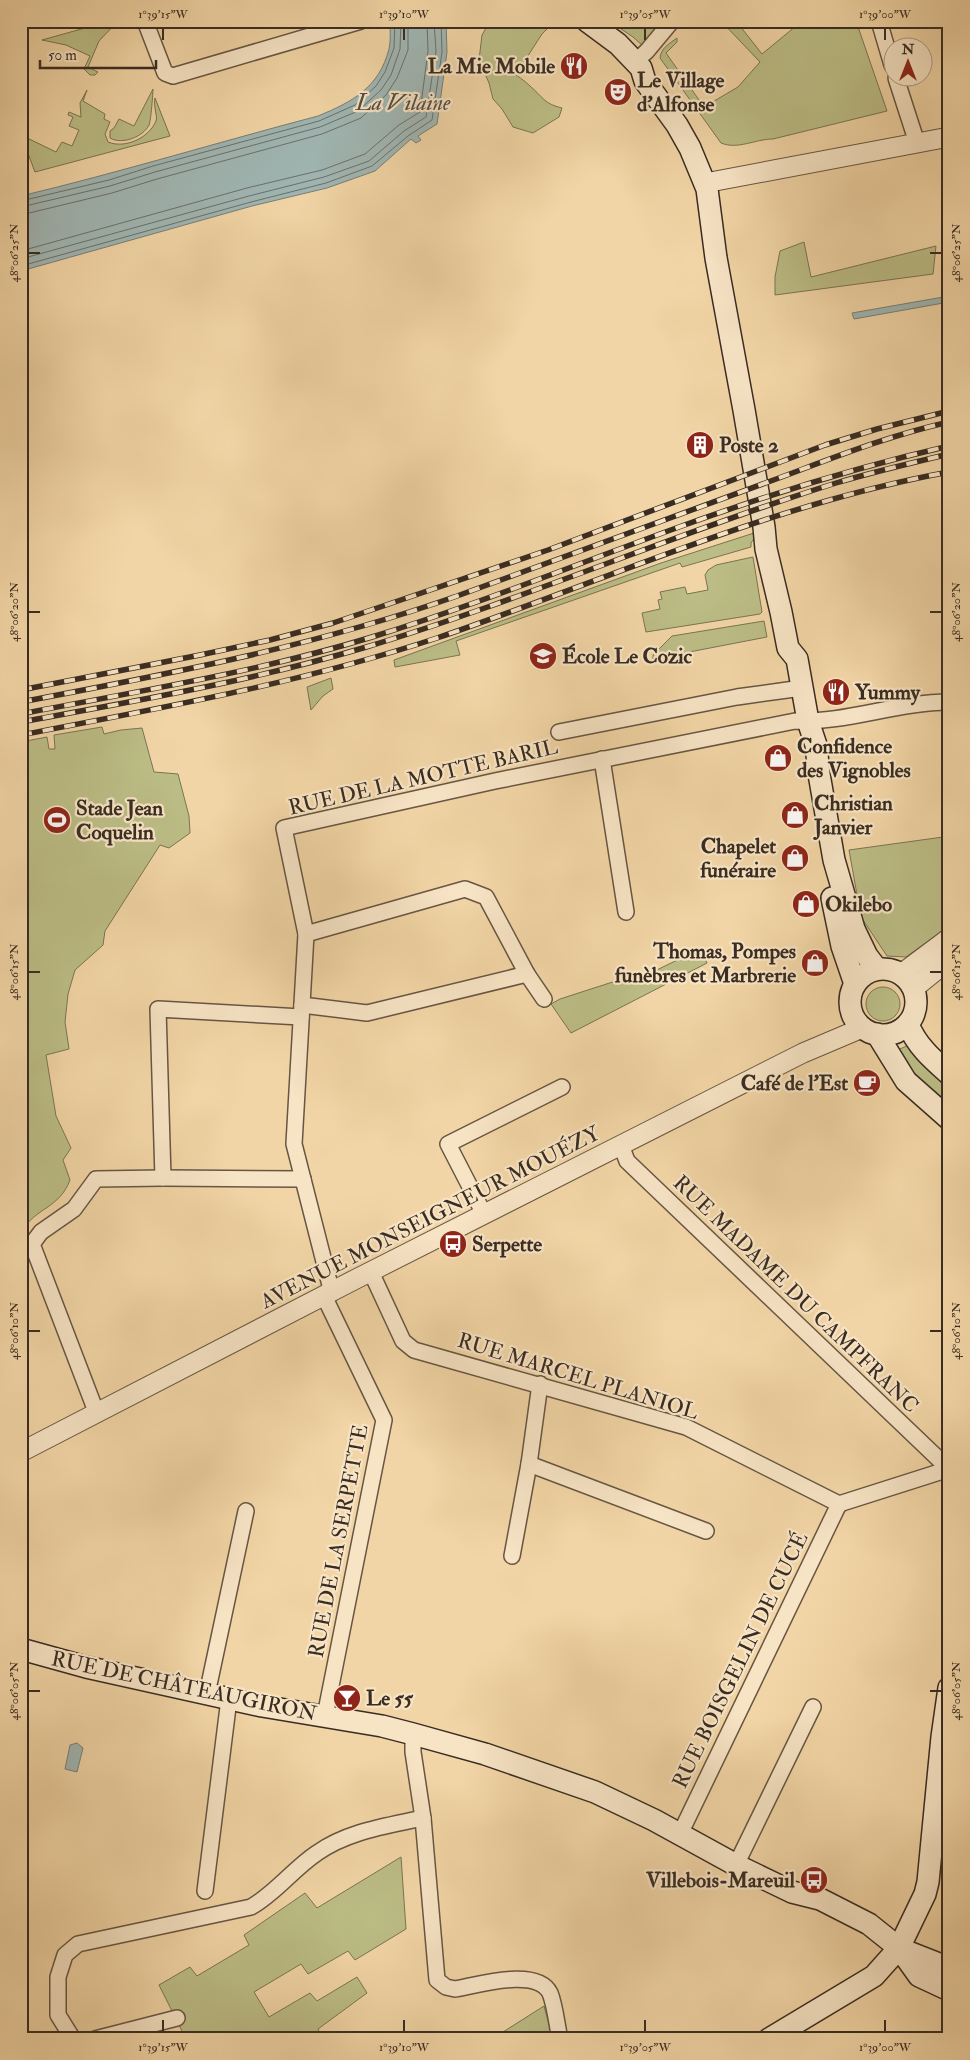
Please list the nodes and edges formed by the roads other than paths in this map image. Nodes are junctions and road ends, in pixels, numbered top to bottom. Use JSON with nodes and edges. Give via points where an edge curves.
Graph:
{"nodes":[{"id":1,"x":145,"y":21,"type":"edge"},
{"id":2,"x":361,"y":21,"type":"edge"},
{"id":3,"x":572,"y":21,"type":"edge"},
{"id":4,"x":587,"y":21,"type":"edge"},
{"id":5,"x":672,"y":21,"type":"edge"},
{"id":6,"x":880,"y":21,"type":"edge"},
{"id":7,"x":885,"y":38,"type":"edge"},
{"id":8,"x":635,"y":62,"type":"junction"},
{"id":9,"x":645,"y":81,"type":"junction"},
{"id":10,"x":899,"y":88,"type":"edge"},
{"id":11,"x":949,"y":137,"type":"edge"},
{"id":12,"x":917,"y":143,"type":"junction"},
{"id":13,"x":705,"y":183,"type":"junction"},
{"id":14,"x":796,"y":689,"type":"junction"},
{"id":15,"x":949,"y":702,"type":"edge"},
{"id":16,"x":802,"y":721,"type":"junction"},
{"id":17,"x":559,"y":732,"type":"dead end"},
{"id":18,"x":602,"y":759,"type":"junction"},
{"id":19,"x":626,"y":912,"type":"dead end"},
{"id":20,"x":306,"y":934,"type":"junction"},
{"id":21,"x":949,"y":938,"type":"edge"},
{"id":22,"x":949,"y":960,"type":"edge"},
{"id":23,"x":877,"y":969,"type":"junction"},
{"id":24,"x":527,"y":974,"type":"junction"},
{"id":25,"x":907,"y":981,"type":"junction"},
{"id":26,"x":855,"y":984,"type":"junction"},
{"id":27,"x":544,"y":998,"type":"dead end"},
{"id":28,"x":302,"y":1011,"type":"junction"},
{"id":29,"x":908,"y":1024,"type":"junction"},
{"id":30,"x":870,"y":1031,"type":"junction"},
{"id":31,"x":949,"y":1074,"type":"edge"},
{"id":32,"x":562,"y":1087,"type":"dead end"},
{"id":33,"x":949,"y":1119,"type":"edge"},
{"id":34,"x":621,"y":1145,"type":"junction"},
{"id":35,"x":163,"y":1178,"type":"junction"},
{"id":36,"x":303,"y":1179,"type":"junction"},
{"id":37,"x":484,"y":1214,"type":"junction"},
{"id":38,"x":370,"y":1272,"type":"junction"},
{"id":39,"x":328,"y":1295,"type":"junction"},
{"id":40,"x":540,"y":1384,"type":"junction"},
{"id":41,"x":97,"y":1414,"type":"junction"},
{"id":42,"x":21,"y":1452,"type":"edge"},
{"id":43,"x":529,"y":1464,"type":"junction"},
{"id":44,"x":949,"y":1469,"type":"edge"},
{"id":45,"x":839,"y":1504,"type":"junction"},
{"id":46,"x":246,"y":1511,"type":"dead end"},
{"id":47,"x":706,"y":1531,"type":"dead end"},
{"id":48,"x":512,"y":1556,"type":"dead end"},
{"id":49,"x":21,"y":1649,"type":"edge"},
{"id":50,"x":949,"y":1688,"type":"edge"},
{"id":51,"x":206,"y":1694,"type":"junction"},
{"id":52,"x":229,"y":1699,"type":"junction"},
{"id":53,"x":813,"y":1707,"type":"dead end"},
{"id":54,"x":325,"y":1716,"type":"junction"},
{"id":55,"x":413,"y":1734,"type":"junction"},
{"id":56,"x":423,"y":1818,"type":"junction"},
{"id":57,"x":680,"y":1834,"type":"junction"},
{"id":58,"x":736,"y":1865,"type":"junction"},
{"id":59,"x":205,"y":1890,"type":"dead end"},
{"id":60,"x":899,"y":1948,"type":"junction"},
{"id":61,"x":949,"y":1968,"type":"edge"},
{"id":62,"x":949,"y":1990,"type":"edge"},
{"id":63,"x":177,"y":2018,"type":"dead end"},
{"id":64,"x":74,"y":2039,"type":"edge"},
{"id":65,"x":96,"y":2039,"type":"edge"},
{"id":66,"x":560,"y":2039,"type":"edge"},
{"id":67,"x":769,"y":2039,"type":"edge"}],
"edges":[{"from":1,"to":2,"type":"street","via":[[165,73],[172,76]]},
{"from":3,"to":9,"type":"main road"},
{"from":4,"to":8,"type":"main road","via":[[618,44]]},
{"from":5,"to":8,"type":"street"},
{"from":6,"to":7,"type":"street"},
{"from":8,"to":9,"type":"main road","via":[[641,68]]},
{"from":9,"to":13,"type":"main road","via":[[677,125]]},
{"from":10,"to":12,"type":"street"},
{"from":11,"to":12,"type":"street"},
{"from":12,"to":13,"type":"street"},
{"from":13,"to":14,"type":"main road","via":[[766,549],[788,648],[786,661]]},
{"from":14,"to":16,"type":"main road"},
{"from":14,"to":17,"type":"street"},
{"from":15,"to":16,"type":"street","name":"RUE DE LA MOTTE BARIL","via":[[912,704]]},
{"from":16,"to":18,"type":"street","name":"RUE DE LA MOTTE BARIL"},
{"from":16,"to":23,"type":"main road","via":[[816,745],[818,774],[839,878],[860,943]]},
{"from":16,"to":26,"type":"main road","via":[[804,748],[840,938]]},
{"from":18,"to":19,"type":"street"},
{"from":18,"to":20,"type":"street","name":"RUE DE LA MOTTE BARIL","via":[[284,828]]},
{"from":20,"to":24,"type":"street","via":[[465,889],[486,896]]},
{"from":20,"to":28,"type":"street","name":"RUE DE LA MOTTE BARIL"},
{"from":21,"to":25,"type":"street"},
{"from":22,"to":25,"type":"street"},
{"from":23,"to":25,"type":"main road","via":[[894,970]]},
{"from":23,"to":26,"type":"main road","via":[[868,972]]},
{"from":24,"to":27,"type":"street"},
{"from":24,"to":28,"type":"street","via":[[367,1013]]},
{"from":25,"to":29,"type":"main road","via":[[916,1001]]},
{"from":26,"to":30,"type":"main road","via":[[851,1012]]},
{"from":28,"to":35,"type":"street","via":[[158,1009]]},
{"from":28,"to":36,"type":"street","name":"RUE DE LA MOTTE BARIL","via":[[294,1144]]},
{"from":29,"to":30,"type":"main road","via":[[894,1033]]},
{"from":29,"to":31,"type":"main road","via":[[922,1049]]},
{"from":30,"to":33,"type":"main road","via":[[906,1081]]},
{"from":30,"to":34,"type":"street","name":"AVENUE MONSEIGNEUR MOUÉZY","via":[[803,1053]]},
{"from":32,"to":37,"type":"street","via":[[448,1144]]},
{"from":34,"to":37,"type":"street","name":"AVENUE MONSEIGNEUR MOUÉZY"},
{"from":34,"to":44,"type":"street","name":"RUE MADAME DU CAMPFRANC","via":[[627,1161]]},
{"from":35,"to":36,"type":"street"},
{"from":35,"to":41,"type":"street","via":[[96,1180],[74,1210],[41,1232],[32,1244]]},
{"from":36,"to":39,"type":"street","name":"RUE DE LA MOTTE BARIL"},
{"from":37,"to":38,"type":"street","name":"AVENUE MONSEIGNEUR MOUÉZY"},
{"from":38,"to":39,"type":"street","name":"AVENUE MONSEIGNEUR MOUÉZY"},
{"from":38,"to":40,"type":"street","name":"RUE MARCEL PLANIOL","via":[[404,1341],[414,1350]]},
{"from":39,"to":41,"type":"street","name":"AVENUE MONSEIGNEUR MOUÉZY"},
{"from":39,"to":54,"type":"street","name":"RUE DE LA SERPETTE","via":[[384,1420]]},
{"from":40,"to":43,"type":"street"},
{"from":40,"to":45,"type":"street","name":"RUE MARCEL PLANIOL","via":[[686,1427]]},
{"from":41,"to":42,"type":"street","name":"AVENUE MONSEIGNEUR MOUÉZY"},
{"from":43,"to":47,"type":"street"},
{"from":43,"to":48,"type":"street"},
{"from":44,"to":45,"type":"street"},
{"from":45,"to":57,"type":"street","name":"RUE BOISGELIN DE CUCÉ"},
{"from":46,"to":51,"type":"street"},
{"from":49,"to":51,"type":"main road","name":"RUE DE CHÂTEAUGIRON"},
{"from":50,"to":60,"type":"main road","via":[[928,1882]]},
{"from":51,"to":52,"type":"main road","name":"RUE DE CHÂTEAUGIRON"},
{"from":52,"to":54,"type":"main road","name":"RUE DE CHÂTEAUGIRON"},
{"from":52,"to":59,"type":"street"},
{"from":53,"to":58,"type":"street"},
{"from":54,"to":55,"type":"main road","name":"RUE DE CHÂTEAUGIRON"},
{"from":55,"to":56,"type":"street"},
{"from":55,"to":57,"type":"main road","name":"RUE DE CHÂTEAUGIRON","via":[[486,1754],[595,1792]]},
{"from":56,"to":64,"type":"street","via":[[361,1832],[318,1852],[251,1907],[78,1944],[65,1955],[58,1978],[58,2015]]},
{"from":56,"to":66,"type":"street","via":[[437,1980],[455,1989],[512,1979],[542,1984],[550,1994]]},
{"from":57,"to":58,"type":"main road","name":"RUE DE CHÂTEAUGIRON"},
{"from":58,"to":60,"type":"main road","name":"RUE DE CHÂTEAUGIRON","via":[[792,1892],[810,1907],[862,1937]]},
{"from":60,"to":61,"type":"main road","name":"RUE DE CHÂTEAUGIRON"},
{"from":60,"to":62,"type":"main road","via":[[920,1976]]},
{"from":60,"to":67,"type":"main road","via":[[869,1979]]},
{"from":63,"to":65,"type":"street"}]}
